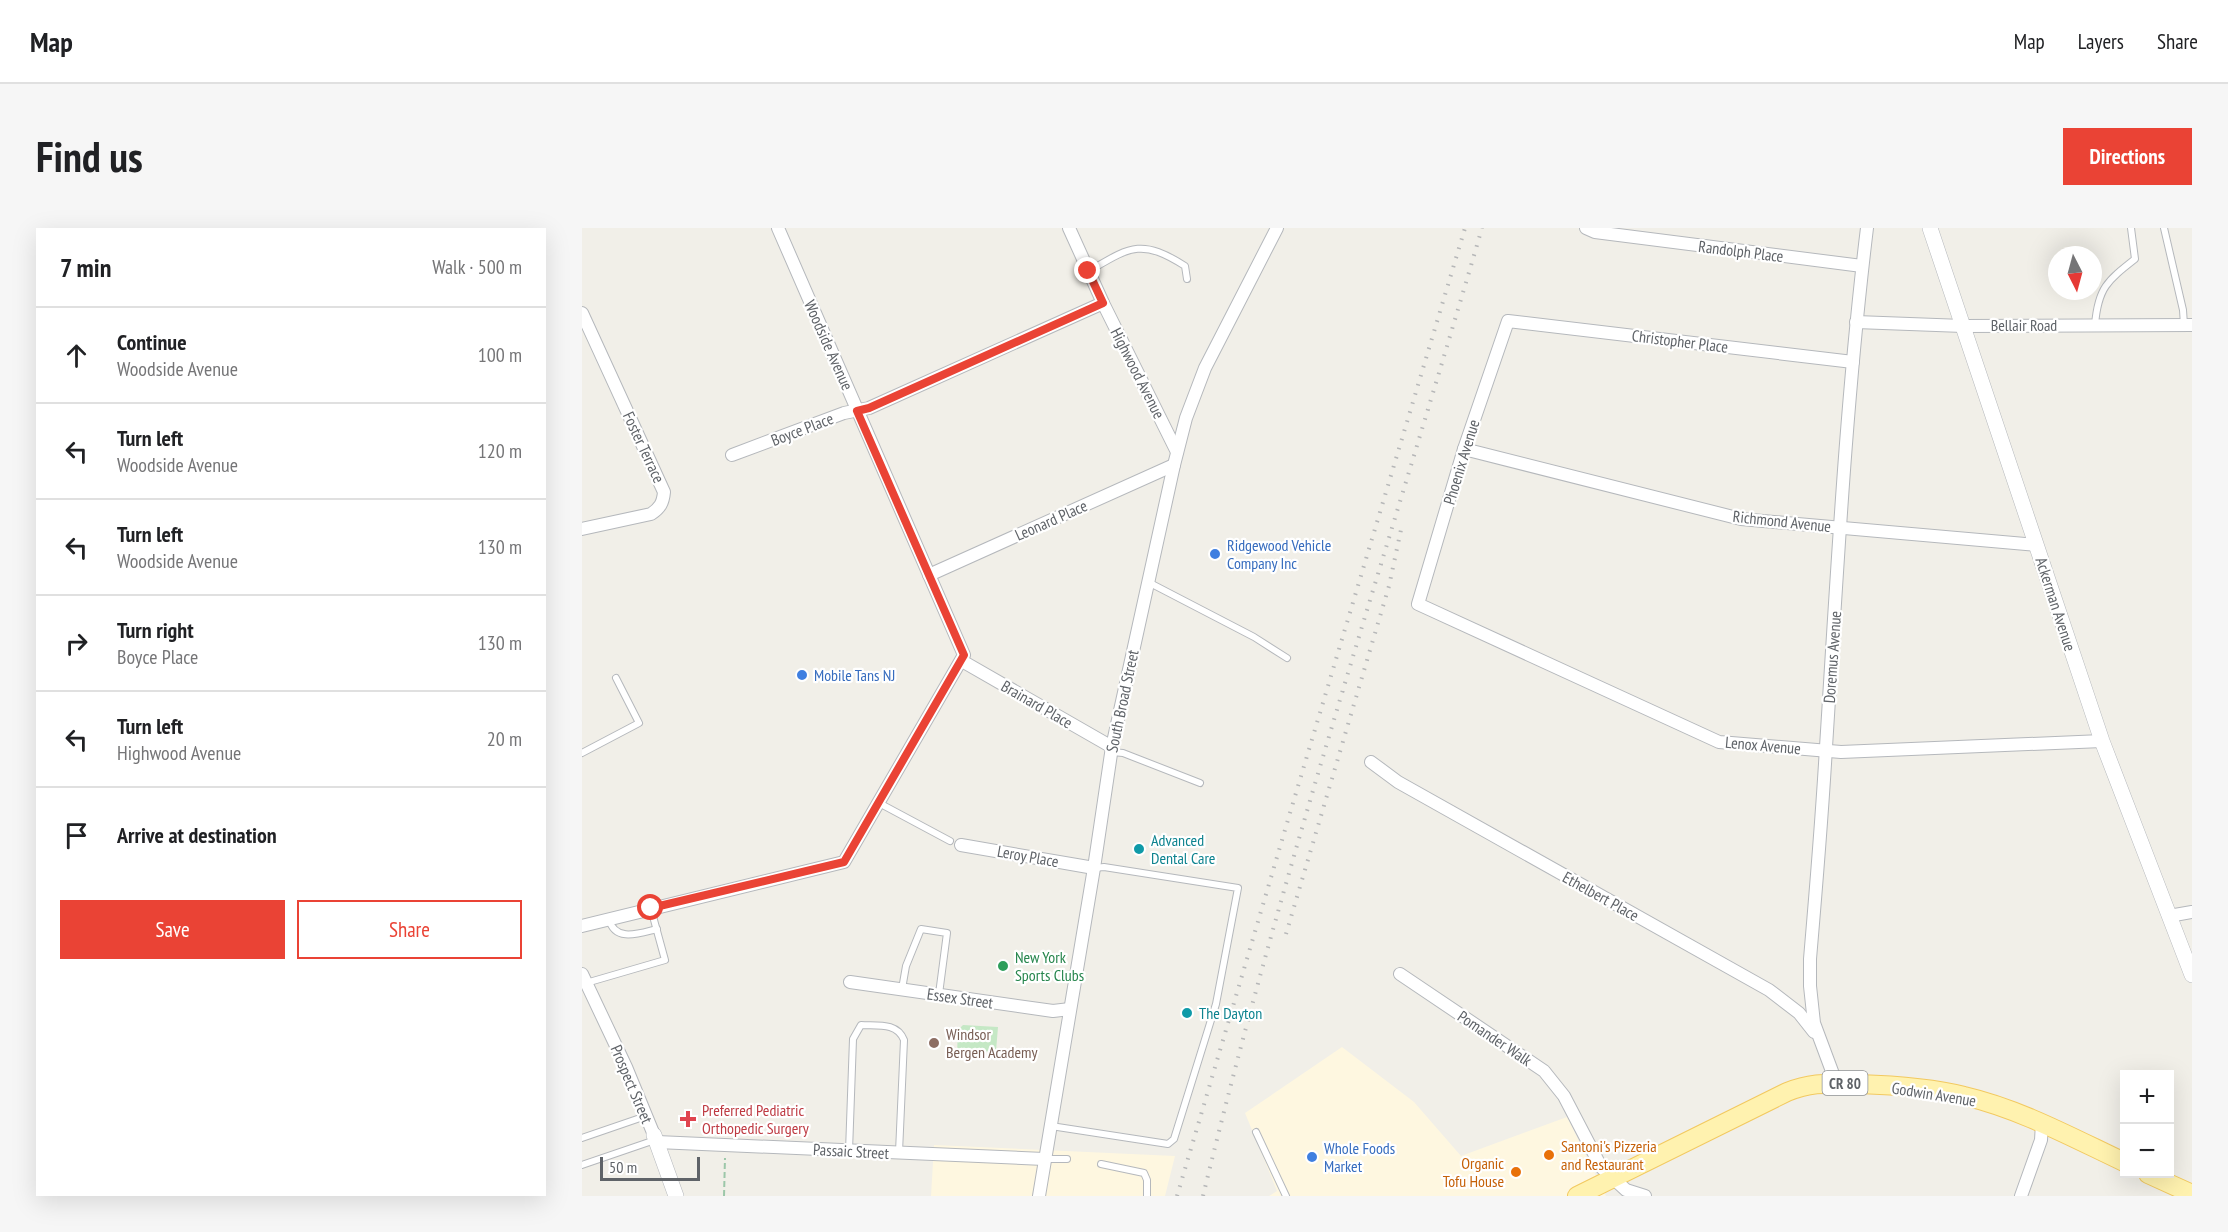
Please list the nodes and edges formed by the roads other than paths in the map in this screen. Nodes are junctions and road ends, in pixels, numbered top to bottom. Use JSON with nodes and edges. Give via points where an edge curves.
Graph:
{"nodes":[{"id":1,"x":778,"y":228,"type":"edge"},
{"id":2,"x":1069,"y":228,"type":"edge"},
{"id":3,"x":1277,"y":228,"type":"edge"},
{"id":4,"x":1586,"y":228,"type":"edge"},
{"id":5,"x":1867,"y":228,"type":"edge"},
{"id":6,"x":1930,"y":228,"type":"edge"},
{"id":7,"x":2131,"y":228,"type":"edge"},
{"id":8,"x":2164,"y":228,"type":"edge"},
{"id":9,"x":1862,"y":266,"type":"junction"},
{"id":10,"x":1088,"y":271,"type":"junction"},
{"id":11,"x":1187,"y":279,"type":"dead end"},
{"id":12,"x":1103,"y":303,"type":"junction"},
{"id":13,"x":582,"y":313,"type":"edge"},
{"id":14,"x":1508,"y":321,"type":"joint"},
{"id":15,"x":1856,"y":322,"type":"junction"},
{"id":16,"x":2095,"y":325,"type":"junction"},
{"id":17,"x":2188,"y":325,"type":"edge"},
{"id":18,"x":1963,"y":326,"type":"junction"},
{"id":19,"x":1853,"y":362,"type":"junction"},
{"id":20,"x":857,"y":411,"type":"junction"},
{"id":21,"x":1464,"y":449,"type":"junction"},
{"id":22,"x":732,"y":455,"type":"dead end"},
{"id":23,"x":1176,"y":458,"type":"junction"},
{"id":24,"x":1840,"y":527,"type":"junction"},
{"id":25,"x":582,"y":529,"type":"edge"},
{"id":26,"x":2036,"y":545,"type":"junction"},
{"id":27,"x":928,"y":575,"type":"junction"},
{"id":28,"x":1148,"y":582,"type":"junction"},
{"id":29,"x":1418,"y":604,"type":"joint"},
{"id":30,"x":1287,"y":658,"type":"dead end"},
{"id":31,"x":962,"y":661,"type":"junction"},
{"id":32,"x":616,"y":678,"type":"dead end"},
{"id":33,"x":2102,"y":741,"type":"junction"},
{"id":34,"x":1111,"y":749,"type":"junction"},
{"id":35,"x":1826,"y":751,"type":"junction"},
{"id":36,"x":582,"y":753,"type":"edge"},
{"id":37,"x":1371,"y":762,"type":"dead end"},
{"id":38,"x":1200,"y":783,"type":"dead end"},
{"id":39,"x":879,"y":803,"type":"junction"},
{"id":40,"x":956,"y":843,"type":"joint"},
{"id":41,"x":1094,"y":868,"type":"junction"},
{"id":42,"x":651,"y":908,"type":"junction"},
{"id":43,"x":2192,"y":912,"type":"edge"},
{"id":44,"x":2169,"y":916,"type":"junction"},
{"id":45,"x":609,"y":919,"type":"junction"},
{"id":46,"x":582,"y":926,"type":"edge"},
{"id":47,"x":657,"y":928,"type":"junction"},
{"id":48,"x":1400,"y":974,"type":"dead end"},
{"id":49,"x":2192,"y":975,"type":"edge"},
{"id":50,"x":584,"y":978,"type":"edge"},
{"id":51,"x":850,"y":982,"type":"dead end"},
{"id":52,"x":902,"y":990,"type":"junction"},
{"id":53,"x":939,"y":995,"type":"junction"},
{"id":54,"x":1070,"y":1009,"type":"junction"},
{"id":55,"x":1821,"y":1041,"type":"junction"},
{"id":56,"x":1836,"y":1082,"type":"junction"},
{"id":57,"x":646,"y":1116,"type":"junction"},
{"id":58,"x":2042,"y":1123,"type":"junction"},
{"id":59,"x":1050,"y":1126,"type":"junction"},
{"id":60,"x":1256,"y":1132,"type":"dead end"},
{"id":61,"x":582,"y":1138,"type":"edge"},
{"id":62,"x":656,"y":1139,"type":"junction"},
{"id":63,"x":849,"y":1151,"type":"junction"},
{"id":64,"x":899,"y":1153,"type":"junction"},
{"id":65,"x":1044,"y":1159,"type":"junction"},
{"id":66,"x":1067,"y":1159,"type":"dead end"},
{"id":67,"x":2120,"y":1160,"type":"edge"},
{"id":68,"x":582,"y":1164,"type":"edge"},
{"id":69,"x":1101,"y":1164,"type":"dead end"},
{"id":70,"x":2158,"y":1178,"type":"edge"},
{"id":71,"x":1612,"y":1179,"type":"junction"},
{"id":72,"x":2192,"y":1194,"type":"edge"},
{"id":73,"x":676,"y":1196,"type":"edge"},
{"id":74,"x":1038,"y":1196,"type":"edge"},
{"id":75,"x":1147,"y":1196,"type":"edge"},
{"id":76,"x":1286,"y":1196,"type":"edge"},
{"id":77,"x":1577,"y":1196,"type":"edge"},
{"id":78,"x":1645,"y":1196,"type":"edge"},
{"id":79,"x":2021,"y":1196,"type":"edge"}],
"edges":[{"from":1,"to":20,"type":"street","name":"Woodside Avenue"},
{"from":2,"to":10,"type":"street","name":"Highwood Avenue"},
{"from":3,"to":23,"type":"street","name":"South Broad Street","via":[[1205,368]]},
{"from":4,"to":9,"type":"street","name":"Randolph Place"},
{"from":5,"to":9,"type":"street","name":"Doremus Avenue"},
{"from":6,"to":18,"type":"street","name":"Ackerman Avenue"},
{"from":7,"to":16,"type":"lane","via":[[2135,259],[2112,277],[2100,294]]},
{"from":8,"to":17,"type":"lane"},
{"from":9,"to":15,"type":"street","name":"Doremus Avenue"},
{"from":10,"to":11,"type":"lane","via":[[1126,250],[1146,248],[1165,253],[1185,266]]},
{"from":10,"to":12,"type":"street","name":"Highwood Avenue"},
{"from":12,"to":20,"type":"street","name":"Boyce Place"},
{"from":12,"to":23,"type":"street","name":"Highwood Avenue"},
{"from":13,"to":25,"type":"street","name":"Foster Terrace","via":[[664,492],[663,501],[651,514]]},
{"from":14,"to":19,"type":"street","name":"Christopher Place"},
{"from":14,"to":21,"type":"street","name":"Phoenix Avenue"},
{"from":15,"to":18,"type":"street","name":"Bellair Road"},
{"from":15,"to":19,"type":"street","name":"Doremus Avenue"},
{"from":16,"to":17,"type":"street","name":"Bellair Road"},
{"from":16,"to":18,"type":"street","name":"Bellair Road"},
{"from":18,"to":26,"type":"street","name":"Ackerman Avenue"},
{"from":19,"to":24,"type":"street","name":"Doremus Avenue"},
{"from":20,"to":22,"type":"street","name":"Boyce Place"},
{"from":20,"to":27,"type":"street","name":"Woodside Avenue"},
{"from":21,"to":24,"type":"street","name":"Richmond Avenue","via":[[1741,519]]},
{"from":21,"to":29,"type":"street","name":"Phoenix Avenue"},
{"from":23,"to":27,"type":"street","name":"Leonard Place"},
{"from":23,"to":28,"type":"street","name":"South Broad Street"},
{"from":24,"to":26,"type":"street","name":"Richmond Avenue"},
{"from":24,"to":35,"type":"street","name":"Doremus Avenue"},
{"from":26,"to":33,"type":"street","name":"Ackerman Avenue"},
{"from":27,"to":31,"type":"street","name":"Woodside Avenue","via":[[964,655]]},
{"from":28,"to":30,"type":"lane"},
{"from":28,"to":34,"type":"street","name":"South Broad Street"},
{"from":29,"to":35,"type":"street","name":"Lenox Avenue","via":[[1719,742]]},
{"from":31,"to":34,"type":"street","name":"Brainard Place"},
{"from":31,"to":39,"type":"street"},
{"from":32,"to":36,"type":"lane","via":[[639,723]]},
{"from":33,"to":35,"type":"street","name":"Lenox Avenue"},
{"from":33,"to":44,"type":"street","name":"Ackerman Avenue"},
{"from":34,"to":38,"type":"lane"},
{"from":34,"to":41,"type":"street","name":"South Broad Street"},
{"from":35,"to":55,"type":"street","name":"Doremus Avenue","via":[[1810,959],[1811,1007]]},
{"from":37,"to":55,"type":"street","name":"Ethelbert Place","via":[[1398,782],[1769,990],[1799,1013]]},
{"from":39,"to":40,"type":"lane"},
{"from":39,"to":42,"type":"street","via":[[844,862]]},
{"from":40,"to":41,"type":"street","name":"Leroy Place"},
{"from":41,"to":54,"type":"street","name":"South Broad Street"},
{"from":41,"to":59,"type":"lane","via":[[1238,888],[1216,1004],[1174,1139],[1168,1144]]},
{"from":42,"to":45,"type":"street"},
{"from":42,"to":47,"type":"lane"},
{"from":43,"to":44,"type":"street"},
{"from":44,"to":49,"type":"street","name":"Ackerman Avenue"},
{"from":45,"to":46,"type":"street"},
{"from":45,"to":47,"type":"lane","via":[[610,927],[620,934]]},
{"from":47,"to":50,"type":"lane","via":[[665,960]]},
{"from":48,"to":71,"type":"street","name":"Pomander Walk","via":[[1544,1071],[1564,1096],[1601,1167]]},
{"from":50,"to":57,"type":"street","name":"Prospect Street"},
{"from":51,"to":52,"type":"street","name":"Essex Street"},
{"from":52,"to":53,"type":"street","name":"Essex Street"},
{"from":52,"to":53,"type":"lane","via":[[906,966],[921,929],[947,933]]},
{"from":53,"to":54,"type":"street","name":"Essex Street","via":[[1053,1011]]},
{"from":54,"to":59,"type":"street","name":"South Broad Street"},
{"from":55,"to":56,"type":"street","name":"Doremus Avenue"},
{"from":56,"to":58,"type":"main road","name":"Godwin Avenue","number":"CR 80","via":[[1962,1095]]},
{"from":56,"to":71,"type":"main road","name":"Godwin Avenue","number":"CR 80","via":[[1816,1083],[1787,1092]]},
{"from":57,"to":61,"type":"lane"},
{"from":57,"to":62,"type":"street","name":"Prospect Street"},
{"from":58,"to":67,"type":"main road","name":"Godwin Avenue","number":"CR 80"},
{"from":58,"to":79,"type":"street","via":[[2041,1140]]},
{"from":59,"to":65,"type":"street","name":"South Broad Street"},
{"from":60,"to":76,"type":"lane"},
{"from":62,"to":63,"type":"street","name":"Passaic Street"},
{"from":62,"to":68,"type":"lane"},
{"from":62,"to":73,"type":"street","name":"Prospect Street"},
{"from":63,"to":64,"type":"street","name":"Passaic Street"},
{"from":63,"to":64,"type":"lane","via":[[853,1039],[861,1025],[890,1026],[904,1040]]},
{"from":64,"to":65,"type":"street","name":"Passaic Street"},
{"from":65,"to":66,"type":"lane"},
{"from":65,"to":74,"type":"street","name":"South Broad Street"},
{"from":69,"to":75,"type":"lane","via":[[1144,1173]]},
{"from":70,"to":72,"type":"main road"},
{"from":71,"to":77,"type":"main road","name":"Godwin Avenue","number":"CR 80"},
{"from":71,"to":78,"type":"street","via":[[1626,1190]]}]}
